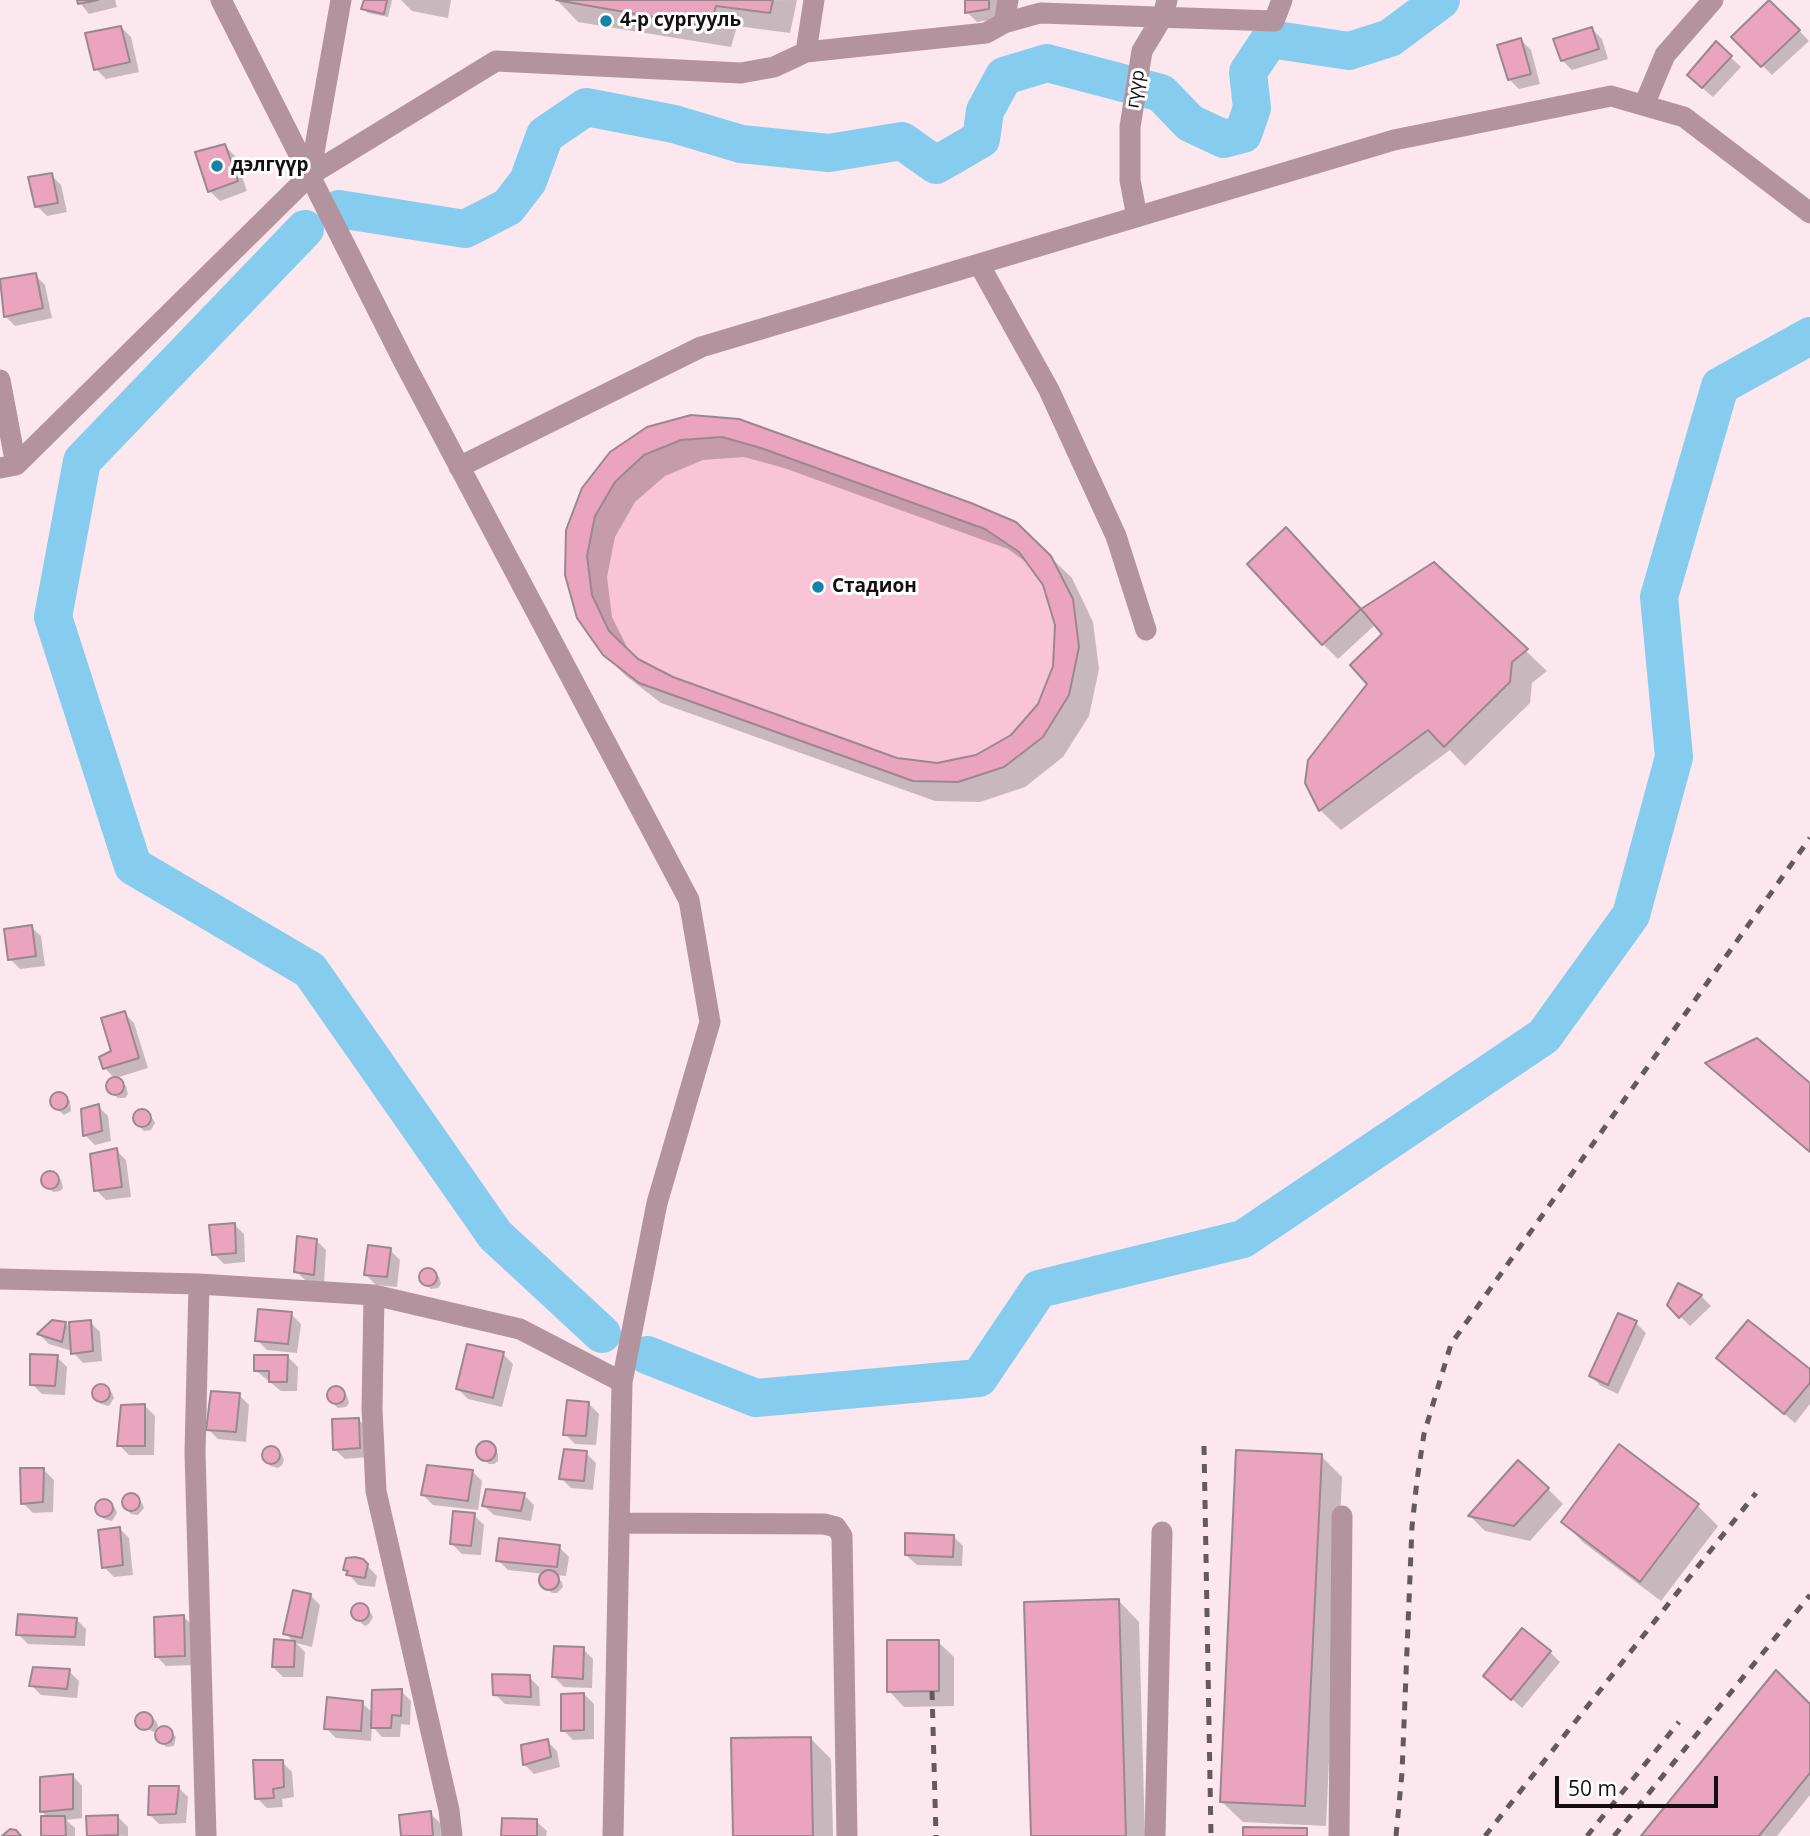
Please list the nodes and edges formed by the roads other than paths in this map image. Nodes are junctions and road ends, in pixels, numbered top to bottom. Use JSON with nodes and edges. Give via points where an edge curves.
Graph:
{"nodes":[{"id":1,"x":221,"y":0,"type":"edge"},
{"id":2,"x":341,"y":0,"type":"edge"},
{"id":3,"x":814,"y":0,"type":"edge"},
{"id":4,"x":1008,"y":0,"type":"edge"},
{"id":5,"x":1282,"y":0,"type":"edge"},
{"id":6,"x":1713,"y":0,"type":"edge"},
{"id":7,"x":1165,"y":8,"type":"edge"},
{"id":8,"x":1004,"y":23,"type":"junction"},
{"id":9,"x":806,"y":52,"type":"junction"},
{"id":10,"x":1644,"y":105,"type":"junction"},
{"id":11,"x":310,"y":175,"type":"junction"},
{"id":12,"x":1807,"y":206,"type":"edge"},
{"id":13,"x":1137,"y":217,"type":"junction"},
{"id":14,"x":979,"y":264,"type":"junction"},
{"id":15,"x":0,"y":380,"type":"edge"},
{"id":16,"x":8,"y":467,"type":"edge"},
{"id":17,"x":459,"y":467,"type":"junction"},
{"id":18,"x":1146,"y":630,"type":"dead end"},
{"id":19,"x":0,"y":1279,"type":"edge"},
{"id":20,"x":199,"y":1284,"type":"junction"},
{"id":21,"x":374,"y":1295,"type":"junction"},
{"id":22,"x":622,"y":1382,"type":"junction"},
{"id":23,"x":1342,"y":1516,"type":"dead end"},
{"id":24,"x":620,"y":1523,"type":"junction"},
{"id":25,"x":1163,"y":1532,"type":"dead end"},
{"id":26,"x":206,"y":1836,"type":"edge"},
{"id":27,"x":452,"y":1836,"type":"edge"},
{"id":28,"x":613,"y":1836,"type":"edge"},
{"id":29,"x":847,"y":1836,"type":"edge"},
{"id":30,"x":1155,"y":1836,"type":"edge"},
{"id":31,"x":1339,"y":1836,"type":"edge"}],
"edges":[{"from":1,"to":11,"type":"street"},
{"from":2,"to":11,"type":"street"},
{"from":3,"to":9,"type":"street"},
{"from":4,"to":8,"type":"street"},
{"from":5,"to":7,"type":"street","via":[[1274,21]]},
{"from":6,"to":10,"type":"street","via":[[1665,55]]},
{"from":7,"to":8,"type":"street","via":[[1040,13]]},
{"from":7,"to":13,"type":"street","name":"гүүр","via":[[1142,51],[1130,127],[1130,180]]},
{"from":8,"to":9,"type":"street","via":[[986,33]]},
{"from":9,"to":11,"type":"street","via":[[775,67],[741,73],[496,61]]},
{"from":10,"to":12,"type":"street","via":[[1684,117]]},
{"from":10,"to":13,"type":"street","via":[[1611,96],[1394,140]]},
{"from":11,"to":16,"type":"street"},
{"from":11,"to":17,"type":"street"},
{"from":13,"to":14,"type":"street"},
{"from":14,"to":17,"type":"street","via":[[701,346]]},
{"from":14,"to":18,"type":"street","via":[[1049,390],[1115,536]]},
{"from":15,"to":16,"type":"street"},
{"from":17,"to":22,"type":"street","via":[[688,900],[701,968],[710,1022],[657,1203]]},
{"from":19,"to":20,"type":"street"},
{"from":20,"to":21,"type":"street"},
{"from":20,"to":26,"type":"street","via":[[195,1453]]},
{"from":21,"to":22,"type":"street","via":[[520,1329]]},
{"from":21,"to":27,"type":"street","via":[[376,1491]]},
{"from":22,"to":24,"type":"street"},
{"from":23,"to":31,"type":"street"},
{"from":24,"to":28,"type":"street"},
{"from":24,"to":29,"type":"street","via":[[836,1527],[842,1536]]},
{"from":25,"to":30,"type":"street"}]}
